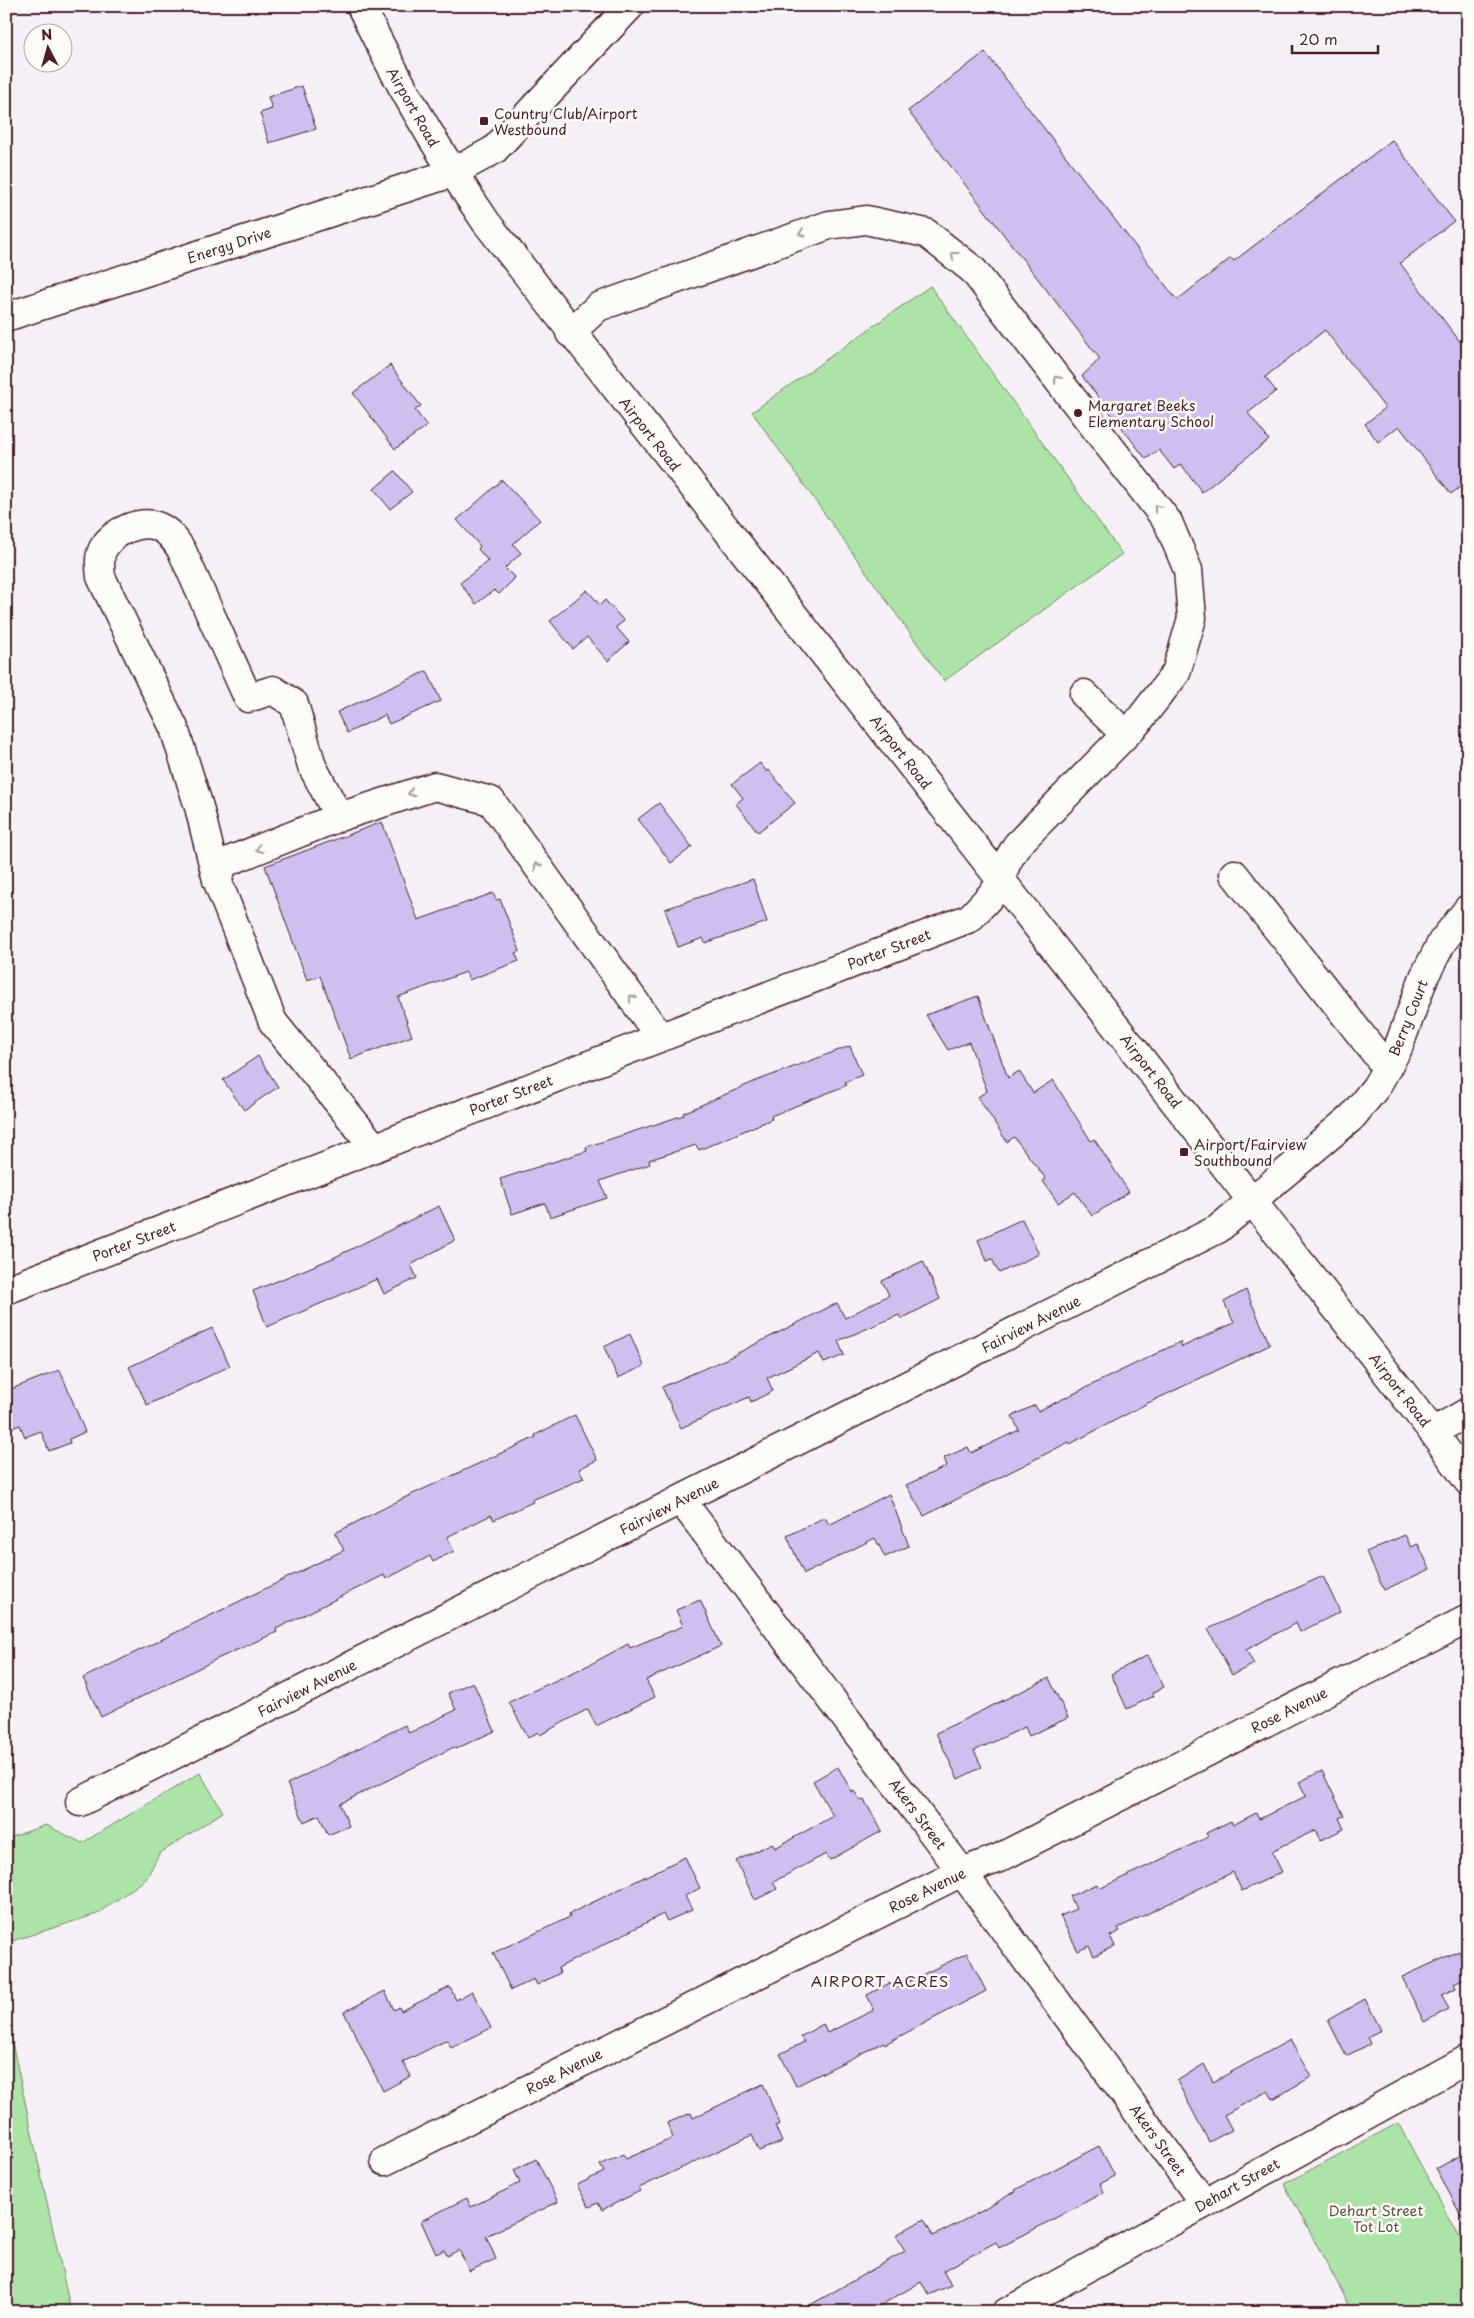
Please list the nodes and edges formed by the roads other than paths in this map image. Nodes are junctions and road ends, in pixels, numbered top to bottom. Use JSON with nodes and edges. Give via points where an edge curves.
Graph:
{"nodes":[{"id":1,"x":361,"y":6,"type":"edge"},
{"id":2,"x":630,"y":6,"type":"edge"},
{"id":3,"x":452,"y":173,"type":"junction"},
{"id":4,"x":6,"y":317,"type":"edge"},
{"id":5,"x":570,"y":333,"type":"junction"},
{"id":6,"x":1084,"y":694,"type":"dead end"},
{"id":7,"x":1125,"y":734,"type":"junction"},
{"id":8,"x":339,"y":817,"type":"junction"},
{"id":9,"x":1234,"y":874,"type":"dead end"},
{"id":10,"x":1001,"y":879,"type":"junction"},
{"id":11,"x":217,"y":880,"type":"junction"},
{"id":12,"x":1468,"y":909,"type":"edge"},
{"id":13,"x":660,"y":1037,"type":"junction"},
{"id":14,"x":1387,"y":1068,"type":"junction"},
{"id":15,"x":375,"y":1148,"type":"junction"},
{"id":16,"x":1252,"y":1201,"type":"junction"},
{"id":17,"x":6,"y":1290,"type":"edge"},
{"id":18,"x":1468,"y":1412,"type":"edge"},
{"id":19,"x":1434,"y":1432,"type":"junction"},
{"id":20,"x":1468,"y":1481,"type":"edge"},
{"id":21,"x":681,"y":1500,"type":"junction"},
{"id":22,"x":1468,"y":1619,"type":"edge"},
{"id":23,"x":80,"y":1802,"type":"dead end"},
{"id":24,"x":962,"y":1872,"type":"junction"},
{"id":25,"x":1468,"y":2058,"type":"edge"},
{"id":26,"x":385,"y":2161,"type":"dead end"},
{"id":27,"x":1204,"y":2204,"type":"junction"},
{"id":28,"x":1007,"y":2312,"type":"edge"}],
"edges":[{"from":1,"to":3,"type":"street","name":"Airport Road","via":[[389,66]]},
{"from":2,"to":3,"type":"street","name":"Energy Drive","via":[[494,150]]},
{"from":3,"to":4,"type":"street","name":"Energy Drive"},
{"from":3,"to":5,"type":"street","name":"Airport Road"},
{"from":7,"to":5,"type":"street","name":"Porter Street","one_way":true,"via":[[1176,673],[1192,618],[1188,570],[1168,522],[973,270],[926,233],[866,220],[829,225],[598,307]]},
{"from":5,"to":10,"type":"street","name":"Airport Road"},
{"from":6,"to":7,"type":"street"},
{"from":7,"to":10,"type":"street","name":"Porter Street","via":[[1017,845]]},
{"from":8,"to":11,"type":"street","one_way":true,"via":[[224,864]]},
{"from":8,"to":11,"type":"street","via":[[312,766],[294,704],[273,690],[248,698],[173,536],[157,526],[141,525],[124,530],[104,548],[100,557],[101,577],[174,728],[199,807]]},
{"from":13,"to":8,"type":"street","one_way":true,"via":[[491,801],[435,786]]},
{"from":9,"to":14,"type":"street"},
{"from":10,"to":13,"type":"street","name":"Porter Street","via":[[987,902],[970,918]]},
{"from":10,"to":16,"type":"street","name":"Airport Road"},
{"from":11,"to":15,"type":"street","via":[[273,1022]]},
{"from":12,"to":14,"type":"street","name":"Berry Court","via":[[1442,942]]},
{"from":13,"to":15,"type":"street","name":"Porter Street"},
{"from":14,"to":16,"type":"street","name":"Berry Court","via":[[1352,1117]]},
{"from":15,"to":17,"type":"street","name":"Porter Street"},
{"from":16,"to":19,"type":"street","name":"Airport Road"},
{"from":16,"to":21,"type":"street","name":"Fairview Avenue","via":[[1218,1229]]},
{"from":18,"to":19,"type":"street"},
{"from":19,"to":20,"type":"street","name":"Airport Road"},
{"from":21,"to":23,"type":"street","name":"Fairview Avenue"},
{"from":21,"to":24,"type":"street","name":"Akers Street"},
{"from":22,"to":24,"type":"street","name":"Rose Avenue","via":[[999,1858]]},
{"from":24,"to":26,"type":"street","name":"Rose Avenue"},
{"from":24,"to":27,"type":"street","name":"Akers Street"},
{"from":25,"to":27,"type":"street","name":"Dehart Street"},
{"from":27,"to":28,"type":"street","name":"Dehart Street"}]}
